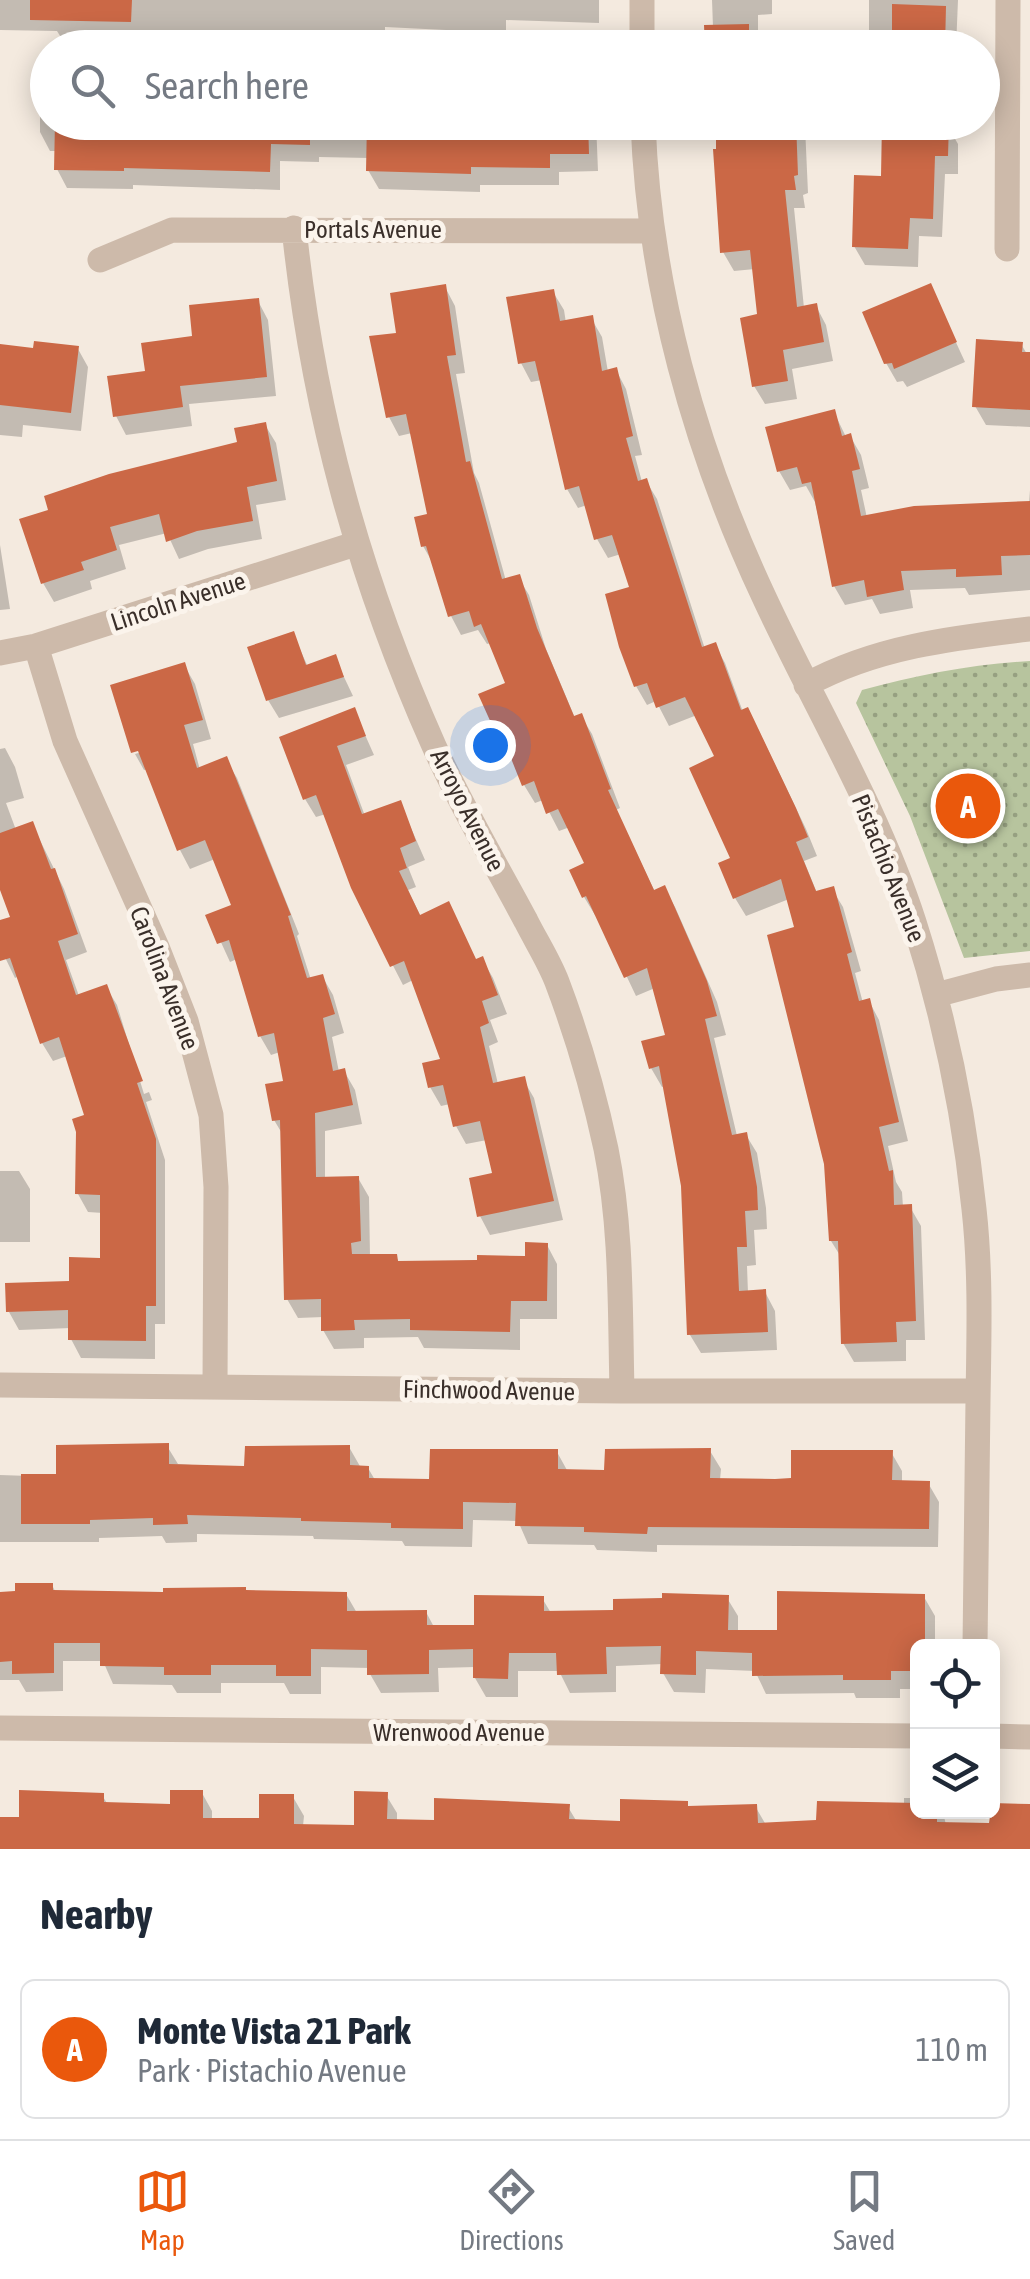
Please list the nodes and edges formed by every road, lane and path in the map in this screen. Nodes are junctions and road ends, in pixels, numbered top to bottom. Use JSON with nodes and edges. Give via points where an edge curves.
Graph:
{"nodes":[{"id":1,"x":642,"y":0,"type":"edge"},
{"id":2,"x":1008,"y":0,"type":"edge"},
{"id":3,"x":642,"y":30,"type":"edge"},
{"id":4,"x":644,"y":140,"type":"edge"},
{"id":5,"x":294,"y":228,"type":"junction"},
{"id":6,"x":651,"y":231,"type":"junction"},
{"id":7,"x":1008,"y":249,"type":"dead end"},
{"id":8,"x":100,"y":260,"type":"dead end"},
{"id":9,"x":355,"y":544,"type":"junction"},
{"id":10,"x":1030,"y":630,"type":"edge"},
{"id":11,"x":36,"y":646,"type":"junction"},
{"id":12,"x":0,"y":653,"type":"edge"},
{"id":13,"x":806,"y":686,"type":"junction"},
{"id":14,"x":1030,"y":974,"type":"edge"},
{"id":15,"x":936,"y":995,"type":"junction"},
{"id":16,"x":0,"y":1385,"type":"edge"},
{"id":17,"x":215,"y":1386,"type":"junction"},
{"id":18,"x":622,"y":1391,"type":"junction"},
{"id":19,"x":978,"y":1391,"type":"junction"},
{"id":20,"x":975,"y":1639,"type":"edge"},
{"id":21,"x":0,"y":1728,"type":"edge"},
{"id":22,"x":910,"y":1736,"type":"edge"},
{"id":23,"x":1000,"y":1736,"type":"edge"},
{"id":24,"x":1030,"y":1737,"type":"edge"}],
"edges":[{"from":1,"to":3,"type":"street"},
{"from":2,"to":7,"type":"street"},
{"from":4,"to":6,"type":"street","name":"Pistachio Avenue"},
{"from":5,"to":6,"type":"street","name":"Portals Avenue"},
{"from":5,"to":8,"type":"street","name":"Portals Avenue","via":[[172,230]]},
{"from":5,"to":9,"type":"street","name":"Arroyo Avenue","via":[[322,414]]},
{"from":6,"to":13,"type":"street","name":"Pistachio Avenue","via":[[668,321],[720,495]]},
{"from":9,"to":11,"type":"street","name":"Lincoln Avenue"},
{"from":9,"to":18,"type":"street","name":"Arroyo Avenue","via":[[436,749],[556,979],[606,1150],[619,1252]]},
{"from":10,"to":13,"type":"street","via":[[937,640],[842,665]]},
{"from":11,"to":12,"type":"street","name":"Lincoln Avenue"},
{"from":11,"to":17,"type":"street","name":"Carolina Avenue","via":[[65,742],[186,1022],[211,1115]]},
{"from":13,"to":15,"type":"street","name":"Pistachio Avenue","via":[[878,828]]},
{"from":14,"to":15,"type":"street"},
{"from":15,"to":19,"type":"street","name":"Pistachio Avenue","via":[[975,1212]]},
{"from":16,"to":17,"type":"street","name":"Finchwood Avenue"},
{"from":17,"to":18,"type":"street","name":"Finchwood Avenue"},
{"from":18,"to":19,"type":"street","name":"Finchwood Avenue"},
{"from":19,"to":20,"type":"street","name":"Pistachio Avenue"},
{"from":21,"to":22,"type":"street","name":"Wrenwood Avenue"},
{"from":23,"to":24,"type":"street"}]}
